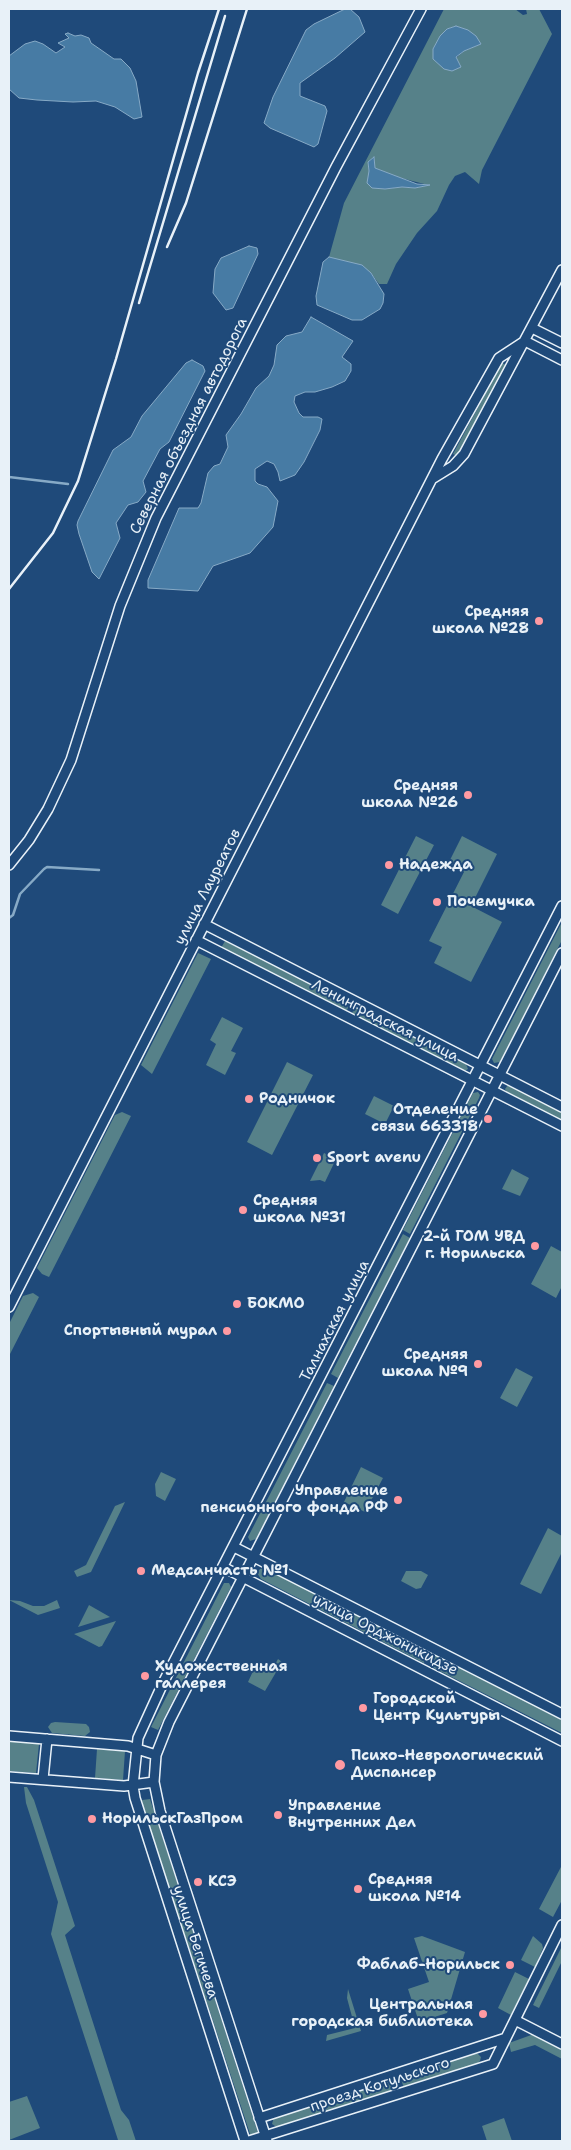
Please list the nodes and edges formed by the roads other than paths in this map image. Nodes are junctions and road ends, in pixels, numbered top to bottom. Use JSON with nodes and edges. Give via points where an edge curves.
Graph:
{"nodes":[{"id":1,"x":420,"y":9,"type":"edge"},
{"id":2,"x":562,"y":270,"type":"edge"},
{"id":3,"x":532,"y":328,"type":"junction"},
{"id":4,"x":525,"y":341,"type":"junction"},
{"id":5,"x":562,"y":344,"type":"edge"},
{"id":6,"x":562,"y":360,"type":"edge"},
{"id":7,"x":432,"y":480,"type":"junction"},
{"id":8,"x":9,"y":864,"type":"edge"},
{"id":9,"x":562,"y":906,"type":"edge"},
{"id":10,"x":204,"y":924,"type":"junction"},
{"id":11,"x":196,"y":940,"type":"junction"},
{"id":12,"x":562,"y":954,"type":"edge"},
{"id":13,"x":480,"y":1065,"type":"junction"},
{"id":14,"x":500,"y":1075,"type":"junction"},
{"id":15,"x":473,"y":1080,"type":"junction"},
{"id":16,"x":492,"y":1090,"type":"junction"},
{"id":17,"x":562,"y":1107,"type":"edge"},
{"id":18,"x":562,"y":1126,"type":"edge"},
{"id":19,"x":9,"y":1307,"type":"edge"},
{"id":20,"x":234,"y":1547,"type":"junction"},
{"id":21,"x":254,"y":1557,"type":"junction"},
{"id":22,"x":223,"y":1567,"type":"junction"},
{"id":23,"x":243,"y":1578,"type":"junction"},
{"id":24,"x":562,"y":1714,"type":"edge"},
{"id":25,"x":9,"y":1736,"type":"edge"},
{"id":26,"x":46,"y":1739,"type":"junction"},
{"id":27,"x":562,"y":1741,"type":"edge"},
{"id":28,"x":136,"y":1749,"type":"junction"},
{"id":29,"x":156,"y":1755,"type":"junction"},
{"id":30,"x":9,"y":1777,"type":"edge"},
{"id":31,"x":43,"y":1779,"type":"junction"},
{"id":32,"x":154,"y":1782,"type":"junction"},
{"id":33,"x":133,"y":1786,"type":"junction"},
{"id":34,"x":562,"y":1926,"type":"edge"},
{"id":35,"x":515,"y":2020,"type":"junction"},
{"id":36,"x":506,"y":2038,"type":"junction"},
{"id":37,"x":562,"y":2044,"type":"edge"},
{"id":38,"x":259,"y":2118,"type":"junction"},
{"id":39,"x":266,"y":2139,"type":"edge"},
{"id":40,"x":245,"y":2141,"type":"edge"},
{"id":41,"x":249,"y":2141,"type":"edge"}],
"edges":[{"from":1,"to":8,"type":"street","name":"Северная объездная автодорога","via":[[156,518],[120,606],[71,760],[48,809]]},
{"from":2,"to":3,"type":"street","name":"улица Лауреатов"},
{"from":3,"to":4,"type":"street","name":"улица Лауреатов"},
{"from":3,"to":5,"type":"street"},
{"from":4,"to":6,"type":"street"},
{"from":4,"to":7,"type":"street","name":"улица Лауреатов","via":[[464,454]]},
{"from":4,"to":7,"type":"street","name":"улица Лауреатов","via":[[500,358],[490,372]]},
{"from":7,"to":10,"type":"street","name":"улица Лауреатов"},
{"from":9,"to":13,"type":"street","name":"Талнахская улица"},
{"from":10,"to":11,"type":"street","name":"улица Лауреатов"},
{"from":10,"to":13,"type":"street","name":"Ленинградская улица"},
{"from":11,"to":15,"type":"street","name":"Ленинградская улица"},
{"from":11,"to":19,"type":"street","name":"улица Лауреатов"},
{"from":12,"to":14,"type":"street"},
{"from":13,"to":14,"type":"street","name":"Ленинградская улица"},
{"from":13,"to":15,"type":"street","name":"Талнахская улица"},
{"from":14,"to":16,"type":"street"},
{"from":14,"to":17,"type":"street","name":"Ленинградская улица"},
{"from":15,"to":16,"type":"street","name":"Ленинградская улица"},
{"from":15,"to":20,"type":"street","name":"Талнахская улица"},
{"from":16,"to":18,"type":"street","name":"Ленинградская улица"},
{"from":16,"to":21,"type":"street"},
{"from":20,"to":21,"type":"street","name":"улица Орджоникидзе"},
{"from":20,"to":22,"type":"street","name":"Талнахская улица"},
{"from":21,"to":23,"type":"street"},
{"from":21,"to":24,"type":"street","name":"улица Орджоникидзе"},
{"from":22,"to":23,"type":"street","name":"улица Орджоникидзе"},
{"from":22,"to":28,"type":"street","name":"Талнахская улица","via":[[164,1681]]},
{"from":23,"to":27,"type":"street","name":"улица Орджоникидзе"},
{"from":23,"to":29,"type":"street","via":[[162,1735]]},
{"from":25,"to":26,"type":"street"},
{"from":26,"to":28,"type":"street"},
{"from":26,"to":31,"type":"street"},
{"from":28,"to":29,"type":"street"},
{"from":28,"to":33,"type":"street","name":"улица Бегичева"},
{"from":29,"to":32,"type":"street","name":"улица Бегичева"},
{"from":30,"to":31,"type":"street"},
{"from":31,"to":33,"type":"street"},
{"from":32,"to":33,"type":"street"},
{"from":32,"to":38,"type":"street","name":"улица Бегичева","via":[[160,1810]]},
{"from":33,"to":40,"type":"street","name":"улица Бегичева"},
{"from":34,"to":35,"type":"street","name":"проезд Котульского"},
{"from":35,"to":36,"type":"street","name":"проезд Котульского"},
{"from":35,"to":37,"type":"street"},
{"from":36,"to":38,"type":"street","name":"проезд Котульского"},
{"from":36,"to":39,"type":"street","name":"проезд Котульского","via":[[493,2064]]},
{"from":38,"to":39,"type":"street","name":"улица Бегичева"},
{"from":39,"to":41,"type":"street","name":"проезд Котульского"}]}
